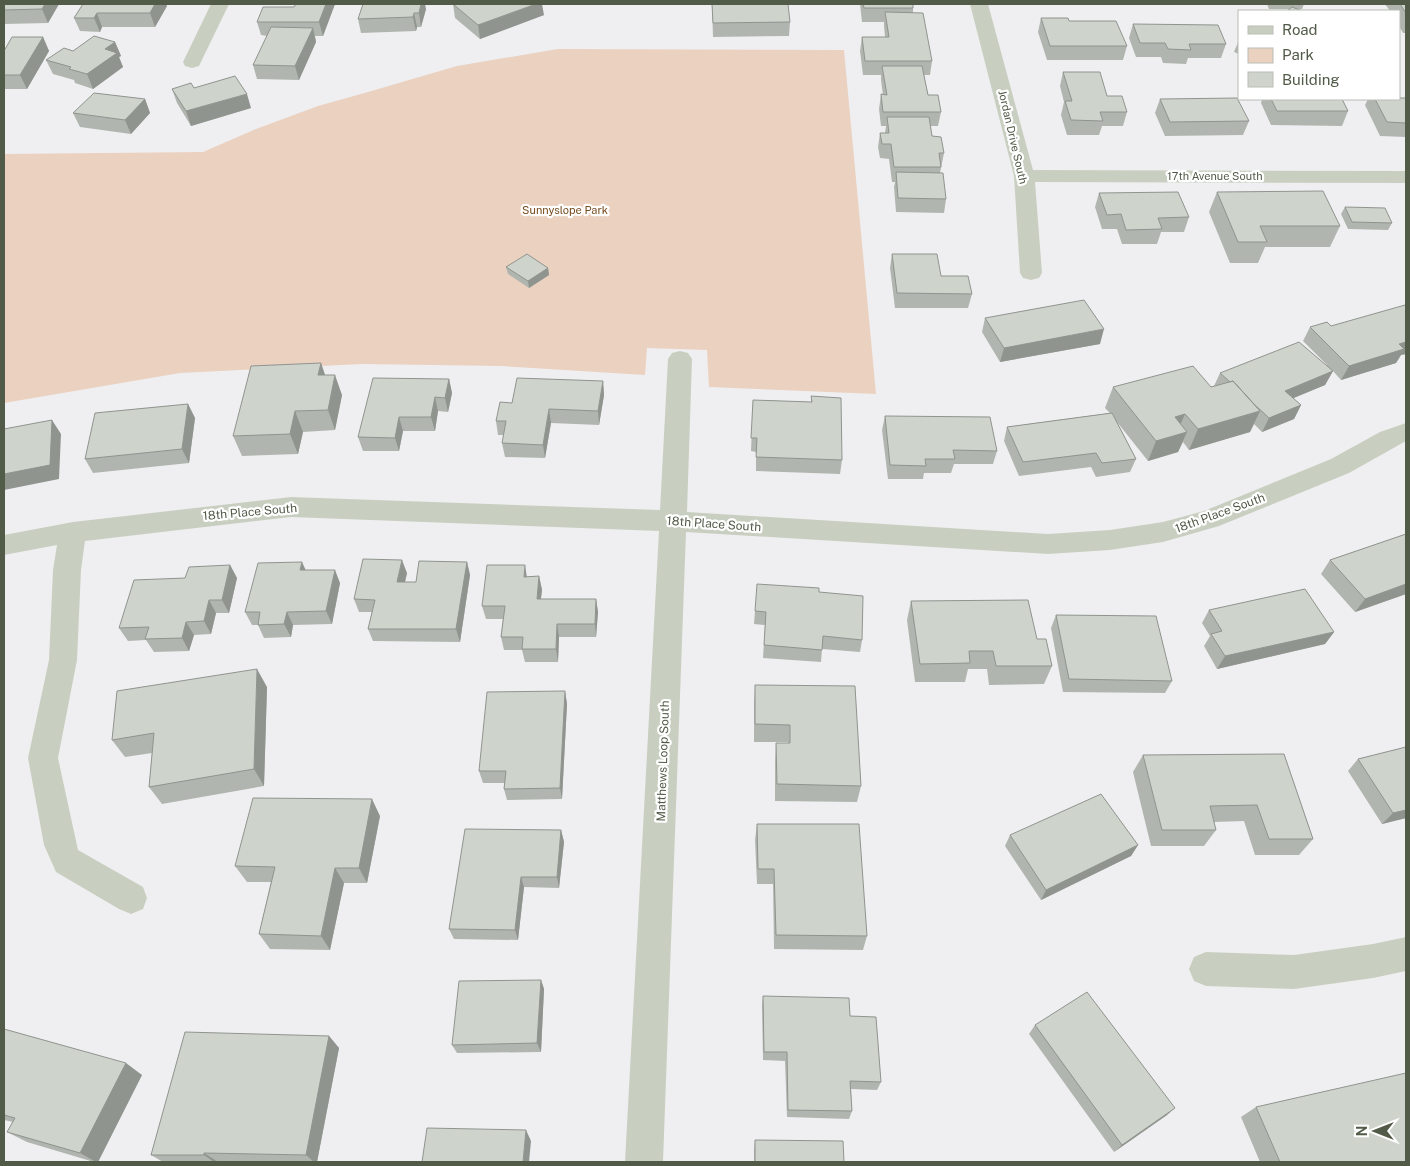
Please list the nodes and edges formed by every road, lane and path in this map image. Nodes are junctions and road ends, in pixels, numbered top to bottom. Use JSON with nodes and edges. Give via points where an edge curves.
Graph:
{"nodes":[{"id":1,"x":220,"y":4,"type":"edge"},
{"id":2,"x":979,"y":4,"type":"edge"},
{"id":3,"x":192,"y":62,"type":"dead end"},
{"id":4,"x":1024,"y":176,"type":"junction"},
{"id":5,"x":1406,"y":177,"type":"edge"},
{"id":6,"x":1031,"y":273,"type":"dead end"},
{"id":7,"x":680,"y":359,"type":"dead end"},
{"id":8,"x":1406,"y":432,"type":"edge"},
{"id":9,"x":673,"y":521,"type":"junction"},
{"id":10,"x":73,"y":532,"type":"junction"},
{"id":11,"x":4,"y":546,"type":"edge"},
{"id":12,"x":131,"y":898,"type":"dead end"},
{"id":13,"x":1406,"y":954,"type":"edge"},
{"id":14,"x":1206,"y":969,"type":"dead end"},
{"id":15,"x":644,"y":1162,"type":"edge"}],
"edges":[{"from":1,"to":3,"type":"street"},
{"from":2,"to":4,"type":"street","name":"Jordan Drive South"},
{"from":4,"to":5,"type":"street","name":"17th Avenue South"},
{"from":4,"to":6,"type":"street","name":"Jordan Drive South"},
{"from":7,"to":9,"type":"street","name":"Matthews Loop South"},
{"from":8,"to":9,"type":"street","name":"18th Place South","via":[[1340,466],[1210,519],[1163,532],[1110,540],[1048,544]]},
{"from":9,"to":10,"type":"street","name":"18th Place South","via":[[291,506]]},
{"from":9,"to":15,"type":"street","name":"Matthews Loop South"},
{"from":10,"to":11,"type":"street","name":"18th Place South"},
{"from":10,"to":12,"type":"street","via":[[67,570],[63,660],[43,758],[66,861]]},
{"from":13,"to":14,"type":"street","via":[[1294,972]]}]}
